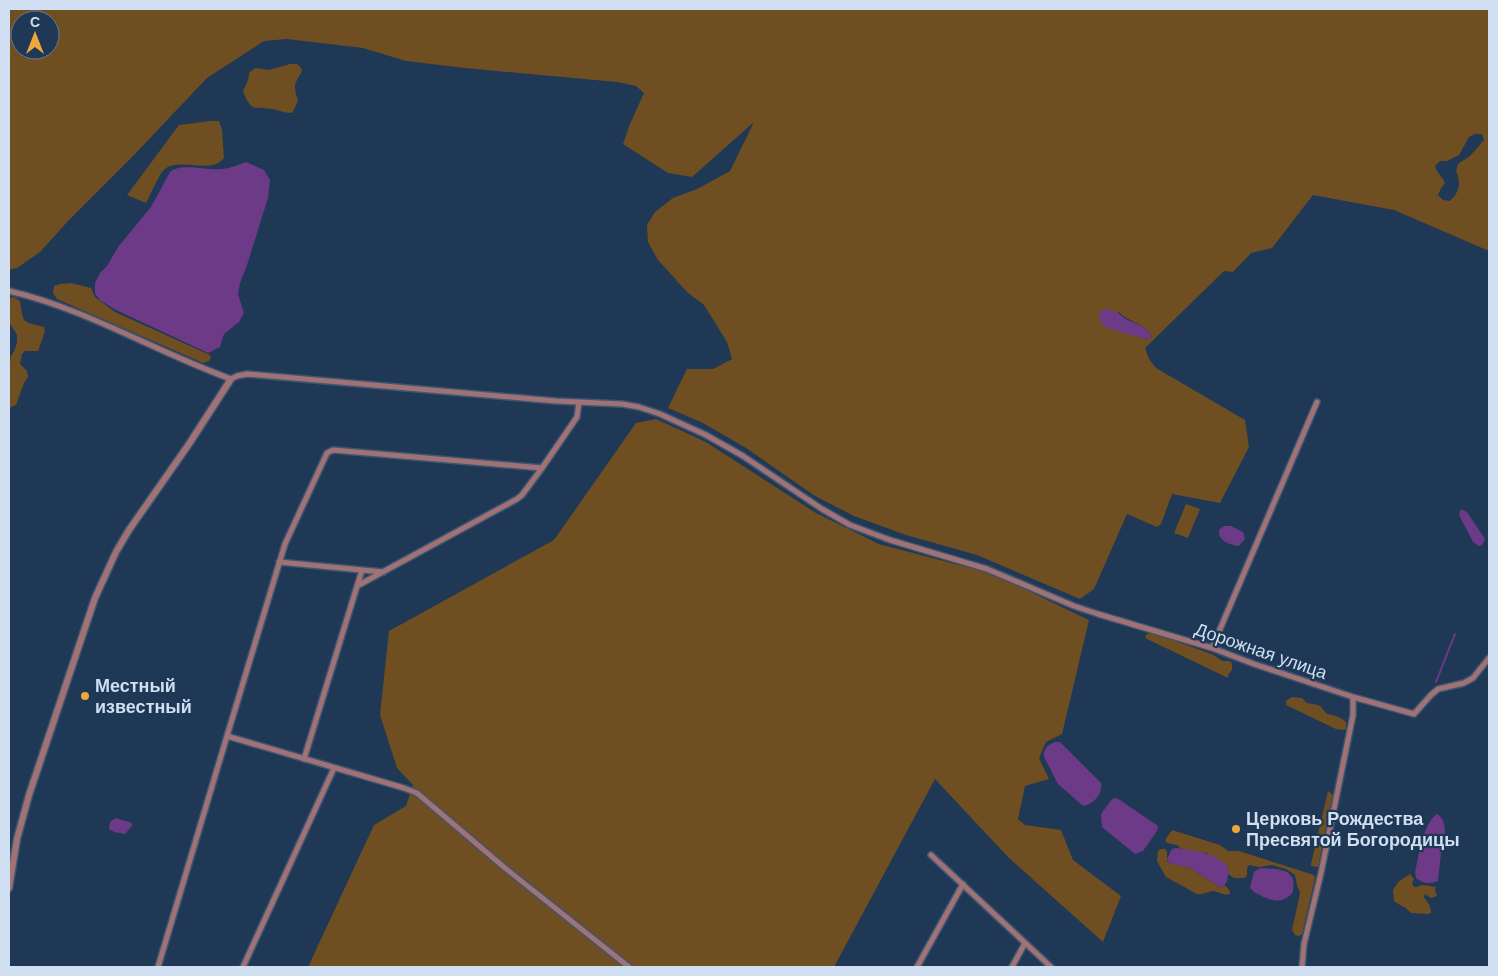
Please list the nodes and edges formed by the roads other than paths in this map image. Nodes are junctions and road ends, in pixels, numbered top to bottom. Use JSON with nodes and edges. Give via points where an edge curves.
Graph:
{"nodes":[{"id":1,"x":9,"y":291,"type":"edge"},
{"id":2,"x":231,"y":379,"type":"junction"},
{"id":3,"x":579,"y":402,"type":"junction"},
{"id":4,"x":1317,"y":402,"type":"dead end"},
{"id":5,"x":542,"y":468,"type":"junction"},
{"id":6,"x":279,"y":562,"type":"junction"},
{"id":7,"x":362,"y":570,"type":"junction"},
{"id":8,"x":383,"y":572,"type":"junction"},
{"id":9,"x":357,"y":586,"type":"junction"},
{"id":10,"x":1212,"y":648,"type":"junction"},
{"id":11,"x":1489,"y":658,"type":"edge"},
{"id":12,"x":1353,"y":697,"type":"junction"},
{"id":13,"x":227,"y":736,"type":"junction"},
{"id":14,"x":304,"y":759,"type":"junction"},
{"id":15,"x":334,"y":768,"type":"junction"},
{"id":16,"x":931,"y":855,"type":"dead end"},
{"id":17,"x":963,"y":884,"type":"junction"},
{"id":18,"x":9,"y":888,"type":"edge"},
{"id":19,"x":1025,"y":943,"type":"junction"},
{"id":20,"x":158,"y":967,"type":"edge"},
{"id":21,"x":243,"y":967,"type":"edge"},
{"id":22,"x":629,"y":967,"type":"edge"},
{"id":23,"x":917,"y":967,"type":"edge"},
{"id":24,"x":1012,"y":967,"type":"edge"},
{"id":25,"x":1051,"y":967,"type":"edge"},
{"id":26,"x":1302,"y":967,"type":"edge"}],
"edges":[{"from":1,"to":2,"type":"street","via":[[39,298],[110,326]]},
{"from":2,"to":3,"type":"street","name":"Дорожная улица","via":[[247,374]]},
{"from":2,"to":18,"type":"street","via":[[129,530],[104,575],[29,795]]},
{"from":3,"to":5,"type":"street","via":[[577,417]]},
{"from":3,"to":10,"type":"street","name":"Дорожная улица","via":[[622,404],[660,414],[743,456],[850,525],[987,569],[1074,606]]},
{"from":4,"to":10,"type":"street"},
{"from":5,"to":6,"type":"street","via":[[329,451],[284,544]]},
{"from":5,"to":8,"type":"street","via":[[522,495]]},
{"from":6,"to":7,"type":"street"},
{"from":6,"to":13,"type":"street"},
{"from":7,"to":8,"type":"street"},
{"from":7,"to":9,"type":"street"},
{"from":8,"to":9,"type":"street"},
{"from":9,"to":14,"type":"street"},
{"from":10,"to":12,"type":"street","name":"Дорожная улица"},
{"from":11,"to":12,"type":"street","name":"Дорожная улица","via":[[1473,678],[1438,690],[1414,714]]},
{"from":12,"to":26,"type":"street","via":[[1353,715],[1304,944]]},
{"from":13,"to":14,"type":"street"},
{"from":13,"to":20,"type":"street"},
{"from":14,"to":15,"type":"street"},
{"from":15,"to":21,"type":"street"},
{"from":15,"to":22,"type":"street","via":[[417,793]]},
{"from":16,"to":17,"type":"street"},
{"from":17,"to":19,"type":"street"},
{"from":17,"to":23,"type":"street"},
{"from":19,"to":24,"type":"street"},
{"from":19,"to":25,"type":"street"}]}
